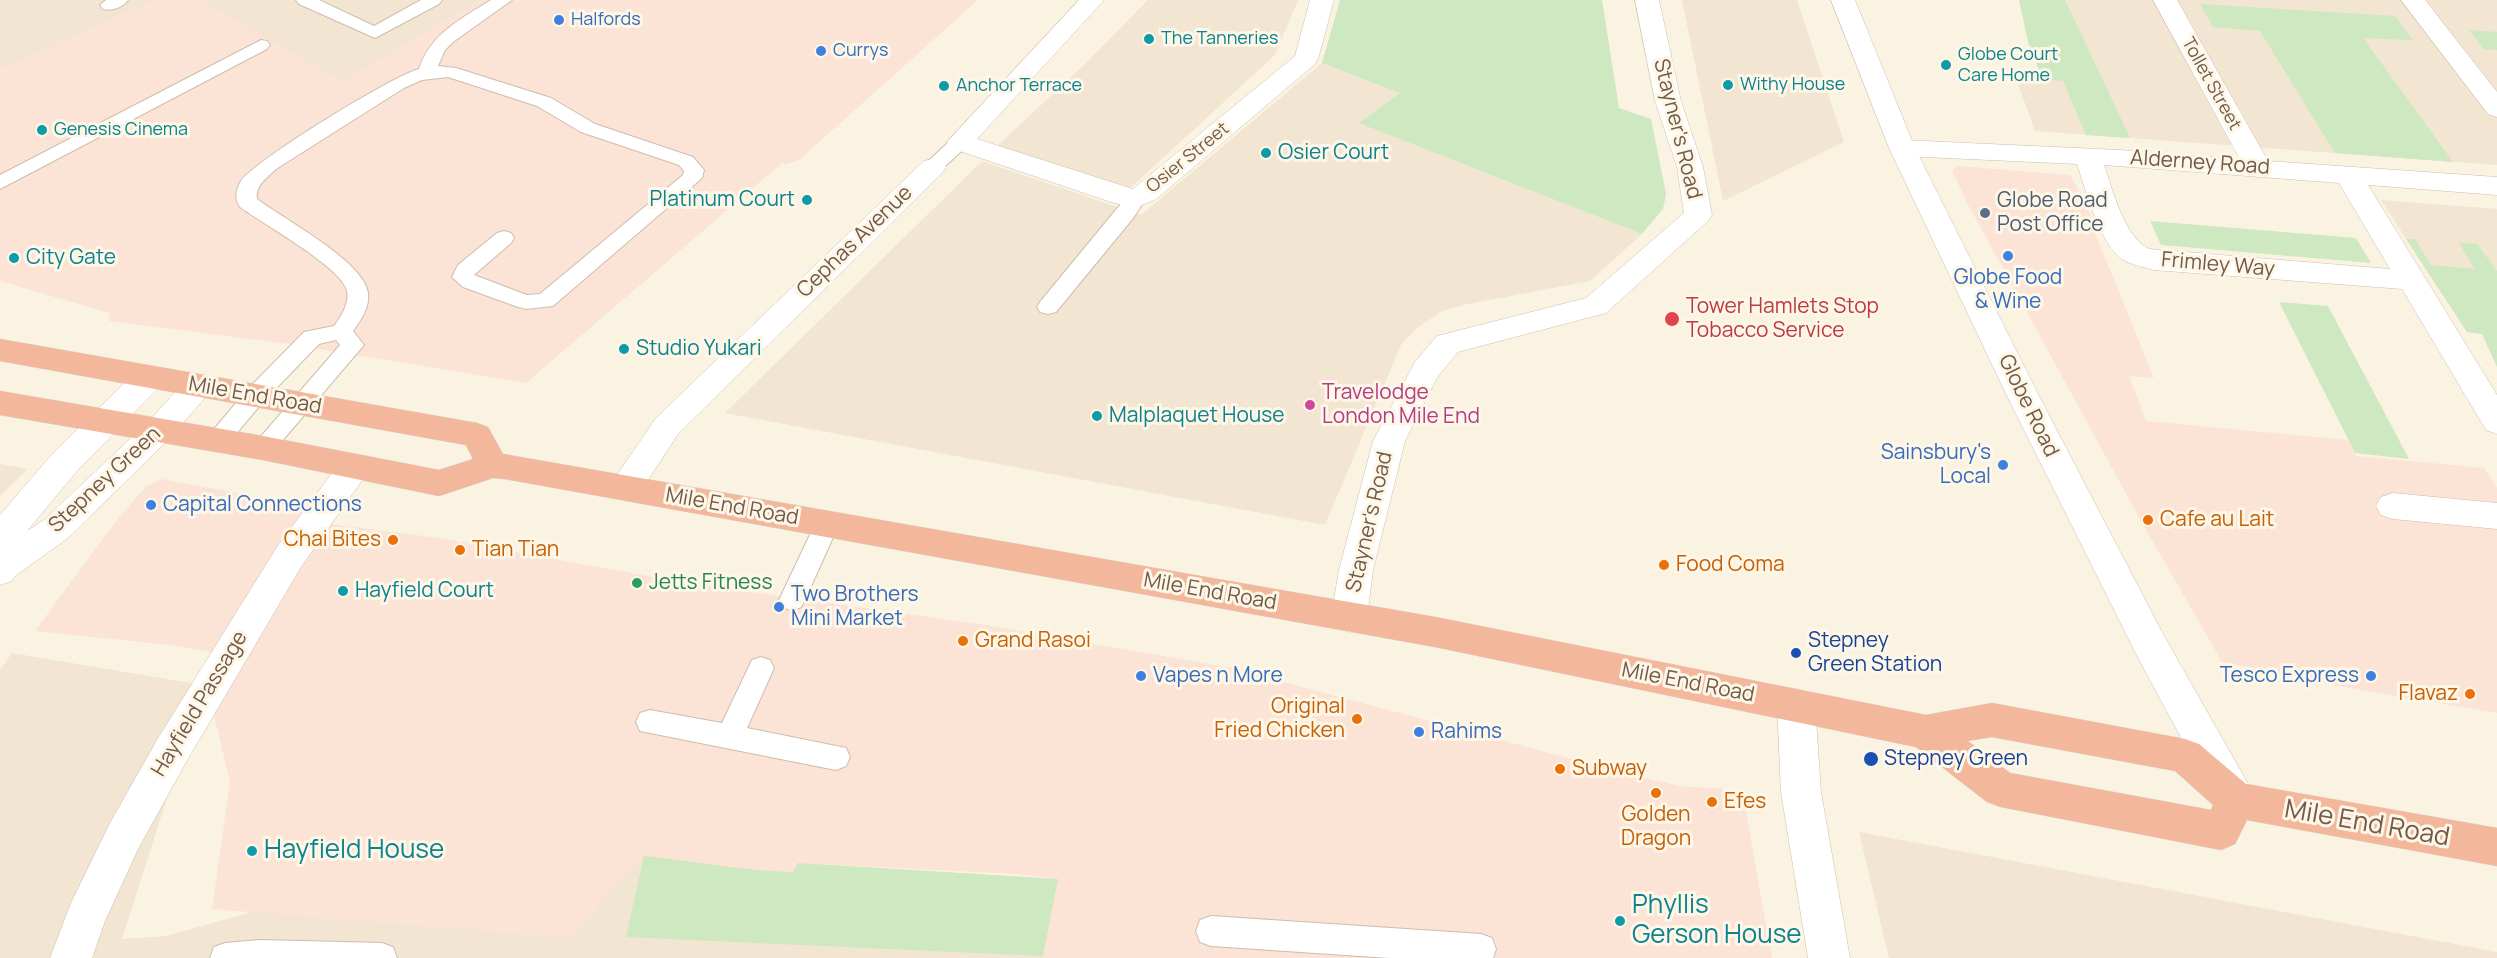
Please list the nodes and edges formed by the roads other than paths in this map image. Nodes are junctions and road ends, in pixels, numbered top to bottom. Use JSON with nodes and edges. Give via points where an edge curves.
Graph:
{"nodes":[{"id":1,"x":304,"y":0,"type":"edge"},
{"id":2,"x":434,"y":0,"type":"edge"},
{"id":3,"x":503,"y":0,"type":"edge"},
{"id":4,"x":1092,"y":0,"type":"edge"},
{"id":5,"x":1322,"y":0,"type":"edge"},
{"id":6,"x":1647,"y":0,"type":"edge"},
{"id":7,"x":1843,"y":0,"type":"edge"},
{"id":8,"x":2165,"y":0,"type":"edge"},
{"id":9,"x":2413,"y":0,"type":"edge"},
{"id":10,"x":261,"y":45,"type":"dead end"},
{"id":11,"x":427,"y":73,"type":"junction"},
{"id":12,"x":2497,"y":109,"type":"edge"},
{"id":13,"x":960,"y":142,"type":"junction"},
{"id":14,"x":1902,"y":148,"type":"junction"},
{"id":15,"x":2088,"y":157,"type":"junction"},
{"id":16,"x":933,"y":167,"type":"joint"},
{"id":17,"x":2258,"y":167,"type":"junction"},
{"id":18,"x":2348,"y":175,"type":"junction"},
{"id":19,"x":0,"y":183,"type":"edge"},
{"id":20,"x":2497,"y":186,"type":"edge"},
{"id":21,"x":1136,"y":198,"type":"junction"},
{"id":22,"x":504,"y":238,"type":"dead end"},
{"id":23,"x":2411,"y":280,"type":"junction"},
{"id":24,"x":1048,"y":307,"type":"dead end"},
{"id":25,"x":341,"y":332,"type":"junction"},
{"id":26,"x":0,"y":351,"type":"edge"},
{"id":27,"x":150,"y":377,"type":"junction"},
{"id":28,"x":199,"y":386,"type":"junction"},
{"id":29,"x":254,"y":397,"type":"junction"},
{"id":30,"x":0,"y":403,"type":"edge"},
{"id":31,"x":300,"y":404,"type":"junction"},
{"id":32,"x":107,"y":420,"type":"junction"},
{"id":33,"x":2497,"y":422,"type":"edge"},
{"id":34,"x":160,"y":429,"type":"junction"},
{"id":35,"x":218,"y":440,"type":"junction"},
{"id":36,"x":263,"y":448,"type":"junction"},
{"id":37,"x":492,"y":465,"type":"junction"},
{"id":38,"x":356,"y":466,"type":"junction"},
{"id":39,"x":625,"y":488,"type":"junction"},
{"id":40,"x":2393,"y":506,"type":"dead end"},
{"id":41,"x":2497,"y":516,"type":"edge"},
{"id":42,"x":827,"y":524,"type":"junction"},
{"id":43,"x":1,"y":569,"type":"edge"},
{"id":44,"x":792,"y":600,"type":"dead end"},
{"id":45,"x":1349,"y":617,"type":"junction"},
{"id":46,"x":761,"y":668,"type":"dead end"},
{"id":47,"x":1796,"y":705,"type":"junction"},
{"id":48,"x":650,"y":722,"type":"dead end"},
{"id":49,"x":1926,"y":732,"type":"junction"},
{"id":50,"x":729,"y":737,"type":"junction"},
{"id":51,"x":836,"y":757,"type":"dead end"},
{"id":52,"x":2236,"y":800,"type":"junction"},
{"id":53,"x":2497,"y":847,"type":"edge"},
{"id":54,"x":1212,"y":931,"type":"dead end"},
{"id":55,"x":1481,"y":950,"type":"dead end"},
{"id":56,"x":71,"y":958,"type":"edge"},
{"id":57,"x":225,"y":958,"type":"edge"},
{"id":58,"x":382,"y":958,"type":"edge"},
{"id":59,"x":1829,"y":958,"type":"edge"}],
"edges":[{"from":1,"to":2,"type":"lane","via":[[375,33]]},
{"from":3,"to":11,"type":"lane","via":[[440,44],[430,58]]},
{"from":4,"to":13,"type":"street","name":"Cephas Avenue"},
{"from":5,"to":21,"type":"street","name":"Osier Street","via":[[1306,58],[1209,142]]},
{"from":6,"to":45,"type":"street","name":"Stayner's Road","via":[[1668,101],[1690,167],[1698,215],[1596,306],[1448,344],[1426,370],[1389,441],[1356,570]]},
{"from":7,"to":14,"type":"street","name":"Globe Road"},
{"from":8,"to":17,"type":"street","name":"Tollet Street"},
{"from":9,"to":12,"type":"street"},
{"from":10,"to":19,"type":"lane"},
{"from":11,"to":22,"type":"lane","via":[[450,72],[544,102],[588,128],[686,161],[694,170],[692,178],[545,301],[526,302],[463,277],[465,270]]},
{"from":11,"to":25,"type":"lane","via":[[398,84],[269,165],[250,183],[246,193],[247,202],[330,259],[352,280],[357,298],[352,316]]},
{"from":13,"to":16,"type":"lane","name":"Cephas Avenue"},
{"from":13,"to":21,"type":"street","name":"Osier Street"},
{"from":14,"to":15,"type":"street","name":"Alderney Road"},
{"from":14,"to":52,"type":"street","name":"Globe Road","via":[[2054,458],[2150,645]]},
{"from":15,"to":17,"type":"street","name":"Alderney Road"},
{"from":15,"to":23,"type":"street","name":"Frimley Way","via":[[2118,236],[2141,256]]},
{"from":16,"to":39,"type":"street","name":"Cephas Avenue","via":[[667,426]]},
{"from":17,"to":18,"type":"street","name":"Alderney Road"},
{"from":18,"to":20,"type":"street","name":"Alderney Road"},
{"from":18,"to":23,"type":"street"},
{"from":21,"to":24,"type":"lane"},
{"from":23,"to":33,"type":"street"},
{"from":25,"to":29,"type":"lane","via":[[312,337]]},
{"from":25,"to":31,"type":"lane","via":[[353,345]]},
{"from":26,"to":27,"type":"highway","name":"Mile End Road"},
{"from":27,"to":28,"type":"highway","name":"Mile End Road"},
{"from":27,"to":32,"type":"street","name":"Stepney Green"},
{"from":28,"to":29,"type":"highway","name":"Mile End Road"},
{"from":28,"to":34,"type":"street","name":"Stepney Green"},
{"from":29,"to":31,"type":"highway","name":"Mile End Road"},
{"from":29,"to":35,"type":"lane"},
{"from":30,"to":32,"type":"highway","name":"Mile End Road"},
{"from":31,"to":36,"type":"lane"},
{"from":31,"to":37,"type":"highway","name":"Mile End Road","via":[[477,435]]},
{"from":32,"to":34,"type":"highway","name":"Mile End Road"},
{"from":32,"to":43,"type":"street","name":"Stepney Green","via":[[12,524]]},
{"from":34,"to":35,"type":"highway","name":"Mile End Road"},
{"from":34,"to":43,"type":"street","name":"Stepney Green","via":[[56,529]]},
{"from":35,"to":36,"type":"highway","name":"Mile End Road"},
{"from":36,"to":38,"type":"highway","name":"Mile End Road"},
{"from":37,"to":38,"type":"highway","name":"Mile End Road","via":[[439,483]]},
{"from":37,"to":39,"type":"highway","name":"Mile End Road"},
{"from":38,"to":56,"type":"street","name":"Hayfield Passage","via":[[289,557],[171,752],[124,836]]},
{"from":39,"to":42,"type":"highway","name":"Mile End Road"},
{"from":40,"to":41,"type":"street"},
{"from":42,"to":44,"type":"lane"},
{"from":42,"to":45,"type":"highway","name":"Mile End Road"},
{"from":45,"to":47,"type":"highway","name":"Mile End Road"},
{"from":46,"to":50,"type":"lane"},
{"from":47,"to":49,"type":"highway","name":"Mile End Road"},
{"from":47,"to":59,"type":"street","via":[[1801,792]]},
{"from":48,"to":50,"type":"lane"},
{"from":49,"to":52,"type":"highway","name":"Mile End Road","via":[[1992,720],[2185,756]]},
{"from":49,"to":52,"type":"highway","name":"Mile End Road","via":[[2001,789],[2221,831]]},
{"from":50,"to":51,"type":"lane"},
{"from":52,"to":53,"type":"highway","name":"Mile End Road"},
{"from":54,"to":55,"type":"lane"},
{"from":57,"to":58,"type":"lane"}]}
